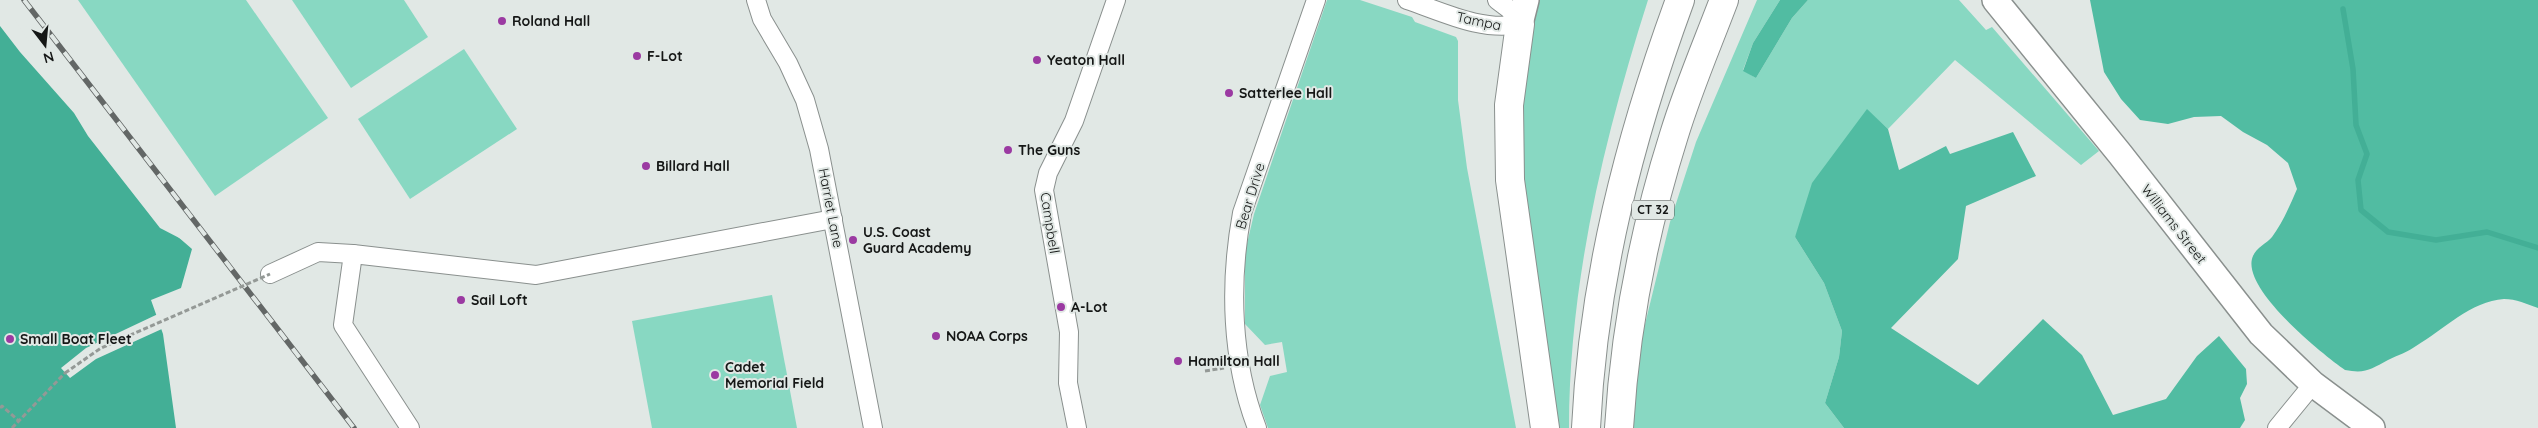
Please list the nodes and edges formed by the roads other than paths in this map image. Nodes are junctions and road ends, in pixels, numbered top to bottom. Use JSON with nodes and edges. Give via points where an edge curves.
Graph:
{"nodes":[{"id":1,"x":756,"y":0,"type":"edge"},
{"id":2,"x":1116,"y":0,"type":"edge"},
{"id":3,"x":1316,"y":0,"type":"edge"},
{"id":4,"x":1407,"y":0,"type":"edge"},
{"id":5,"x":1497,"y":0,"type":"edge"},
{"id":6,"x":1680,"y":0,"type":"edge"},
{"id":7,"x":1724,"y":0,"type":"edge"},
{"id":8,"x":1730,"y":0,"type":"edge"},
{"id":9,"x":1995,"y":0,"type":"edge"},
{"id":10,"x":1523,"y":12,"type":"edge"},
{"id":11,"x":1714,"y":26,"type":"junction"},
{"id":12,"x":833,"y":219,"type":"junction"},
{"id":13,"x":352,"y":254,"type":"junction"},
{"id":14,"x":270,"y":274,"type":"road end"},
{"id":15,"x":2313,"y":384,"type":"junction"},
{"id":16,"x":410,"y":428,"type":"edge"},
{"id":17,"x":873,"y":428,"type":"edge"},
{"id":18,"x":1077,"y":428,"type":"edge"},
{"id":19,"x":1258,"y":428,"type":"edge"},
{"id":20,"x":1545,"y":428,"type":"edge"},
{"id":21,"x":1586,"y":428,"type":"edge"},
{"id":22,"x":1619,"y":428,"type":"edge"},
{"id":23,"x":2277,"y":428,"type":"edge"},
{"id":24,"x":2372,"y":428,"type":"edge"}],
"edges":[{"from":1,"to":12,"type":"street","name":"Harriet Lane","via":[[766,28],[805,100]]},
{"from":2,"to":18,"type":"street","name":"Campbell","via":[[1074,121],[1048,173],[1044,190],[1069,332],[1068,383]]},
{"from":3,"to":19,"type":"street","name":"Bear Drive","via":[[1242,213],[1238,238],[1235,326],[1244,380]]},
{"from":4,"to":10,"type":"street","name":"Tampa","via":[[1473,22],[1505,27]]},
{"from":5,"to":10,"type":"street","name":"Tampa","via":[[1509,9]]},
{"from":6,"to":21,"type":"highway","number":"CT 32","via":[[1634,140],[1609,238],[1594,335]]},
{"from":7,"to":11,"type":"highway","number":"CT 32"},
{"from":8,"to":11,"type":"highway"},
{"from":9,"to":15,"type":"street","name":"Williams Street","via":[[2261,334]]},
{"from":10,"to":20,"type":"highway","via":[[1508,105],[1510,180]]},
{"from":11,"to":22,"type":"highway","number":"CT 32","via":[[1677,126],[1650,220],[1629,333]]},
{"from":12,"to":13,"type":"street","via":[[536,275]]},
{"from":12,"to":17,"type":"street","name":"Harriet Lane"},
{"from":13,"to":14,"type":"street","via":[[318,252]]},
{"from":13,"to":16,"type":"street","via":[[343,325]]},
{"from":15,"to":23,"type":"street"},
{"from":15,"to":24,"type":"street","name":"Williams Street"}]}
